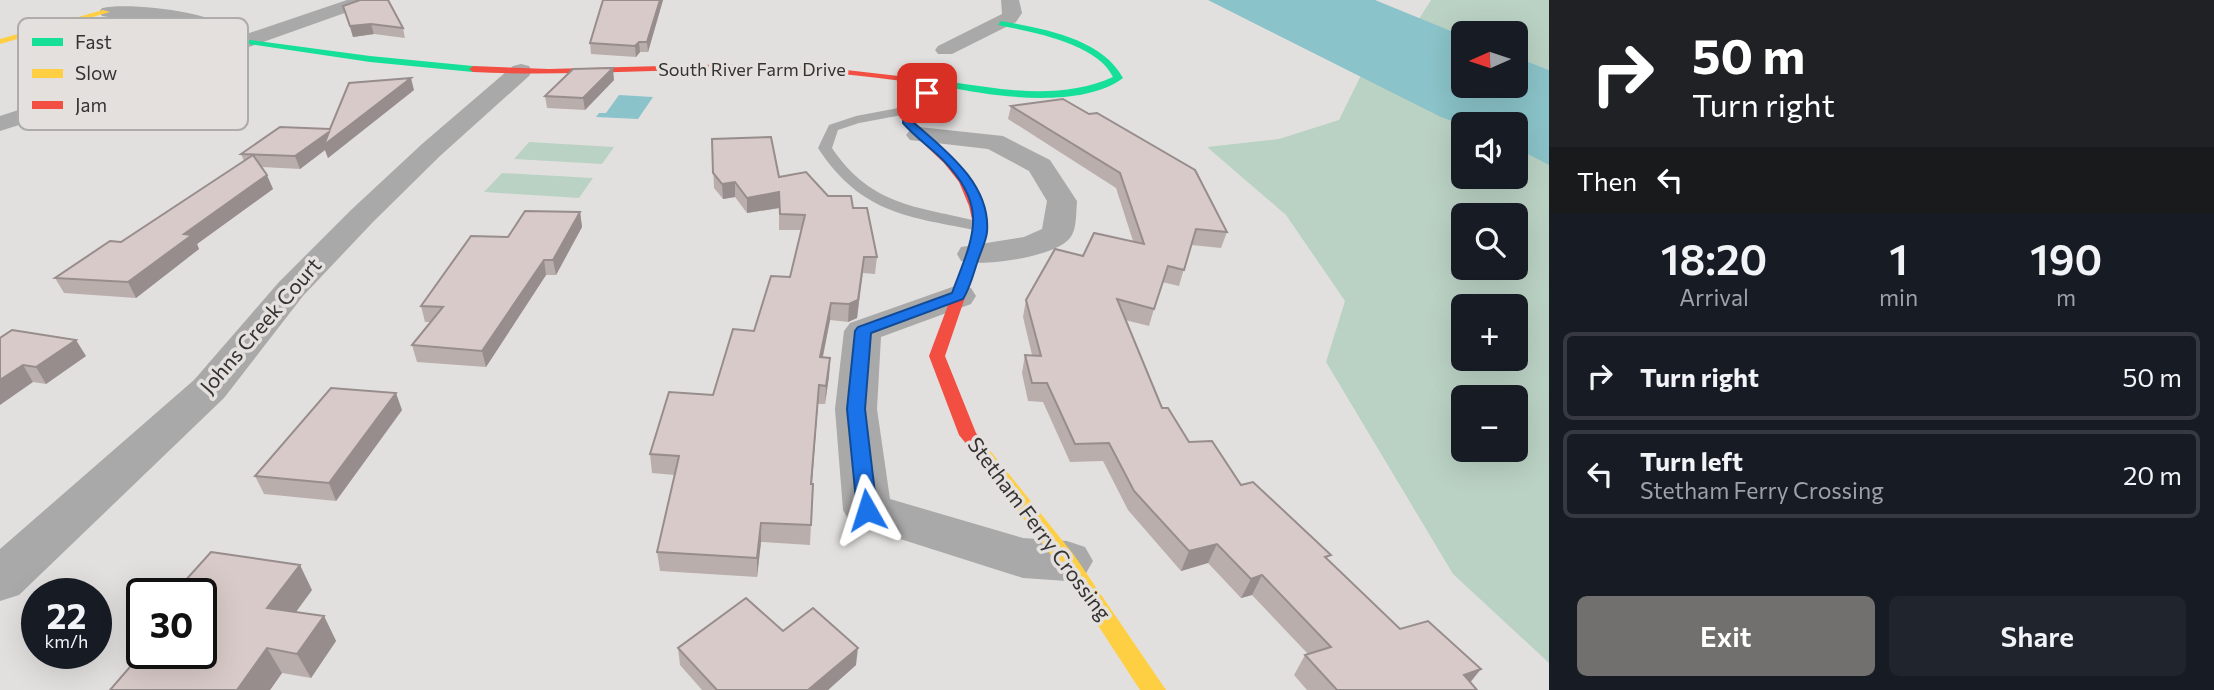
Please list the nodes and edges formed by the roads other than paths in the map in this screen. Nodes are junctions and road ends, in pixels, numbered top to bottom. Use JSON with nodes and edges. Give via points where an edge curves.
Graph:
{"nodes":[{"id":1,"x":141,"y":0,"type":"edge"},
{"id":2,"x":364,"y":0,"type":"edge"},
{"id":3,"x":1010,"y":0,"type":"edge"},
{"id":4,"x":108,"y":12,"type":"junction"},
{"id":5,"x":88,"y":18,"type":"edge"},
{"id":6,"x":170,"y":18,"type":"edge"},
{"id":7,"x":1001,"y":23,"type":"junction"},
{"id":8,"x":18,"y":37,"type":"edge"},
{"id":9,"x":248,"y":40,"type":"edge"},
{"id":10,"x":248,"y":41,"type":"edge"},
{"id":11,"x":0,"y":42,"type":"edge"},
{"id":12,"x":946,"y":50,"type":"dead end"},
{"id":13,"x":521,"y":71,"type":"junction"},
{"id":14,"x":944,"y":85,"type":"junction"},
{"id":15,"x":18,"y":118,"type":"edge"},
{"id":16,"x":914,"y":122,"type":"junction"},
{"id":17,"x":0,"y":124,"type":"edge"},
{"id":18,"x":980,"y":226,"type":"junction"},
{"id":19,"x":973,"y":254,"type":"junction"},
{"id":20,"x":958,"y":296,"type":"junction"},
{"id":21,"x":1067,"y":561,"type":"junction"},
{"id":22,"x":0,"y":580,"type":"edge"},
{"id":23,"x":1154,"y":690,"type":"edge"}],
"edges":[{"from":1,"to":4,"type":"street"},
{"from":2,"to":9,"type":"street"},
{"from":3,"to":7,"type":"street","via":[[1013,13]]},
{"from":4,"to":5,"type":"street"},
{"from":4,"to":6,"type":"street"},
{"from":7,"to":12,"type":"street"},
{"from":7,"to":14,"type":"street","name":"South River Farm Drive","via":[[1064,38],[1109,64],[1118,78],[1102,87],[1048,93]]},
{"from":8,"to":11,"type":"street"},
{"from":10,"to":13,"type":"street","name":"South River Farm Drive","via":[[405,65]]},
{"from":13,"to":14,"type":"street","name":"South River Farm Drive","via":[[800,67],[873,71]]},
{"from":13,"to":22,"type":"street","name":"Johns Creek Court","via":[[362,216],[291,289],[209,389]]},
{"from":14,"to":16,"type":"street","via":[[907,104]]},
{"from":15,"to":17,"type":"street"},
{"from":16,"to":18,"type":"street","name":"Stetham Ferry Crossing","via":[[962,176],[973,195]]},
{"from":16,"to":18,"type":"lane","via":[[856,120],[833,128],[825,148],[834,166],[861,192],[891,207]]},
{"from":16,"to":19,"type":"street","via":[[994,142],[1040,166],[1062,201],[1057,234],[1032,246]]},
{"from":18,"to":19,"type":"street","name":"Stetham Ferry Crossing"},
{"from":19,"to":20,"type":"street","name":"Stetham Ferry Crossing"},
{"from":20,"to":21,"type":"street","name":"Stetham Ferry Crossing","via":[[937,356],[968,435]]},
{"from":20,"to":21,"type":"street","via":[[863,331],[856,409],[867,510],[1023,558]]},
{"from":21,"to":23,"type":"street","name":"Stetham Ferry Crossing"}]}
